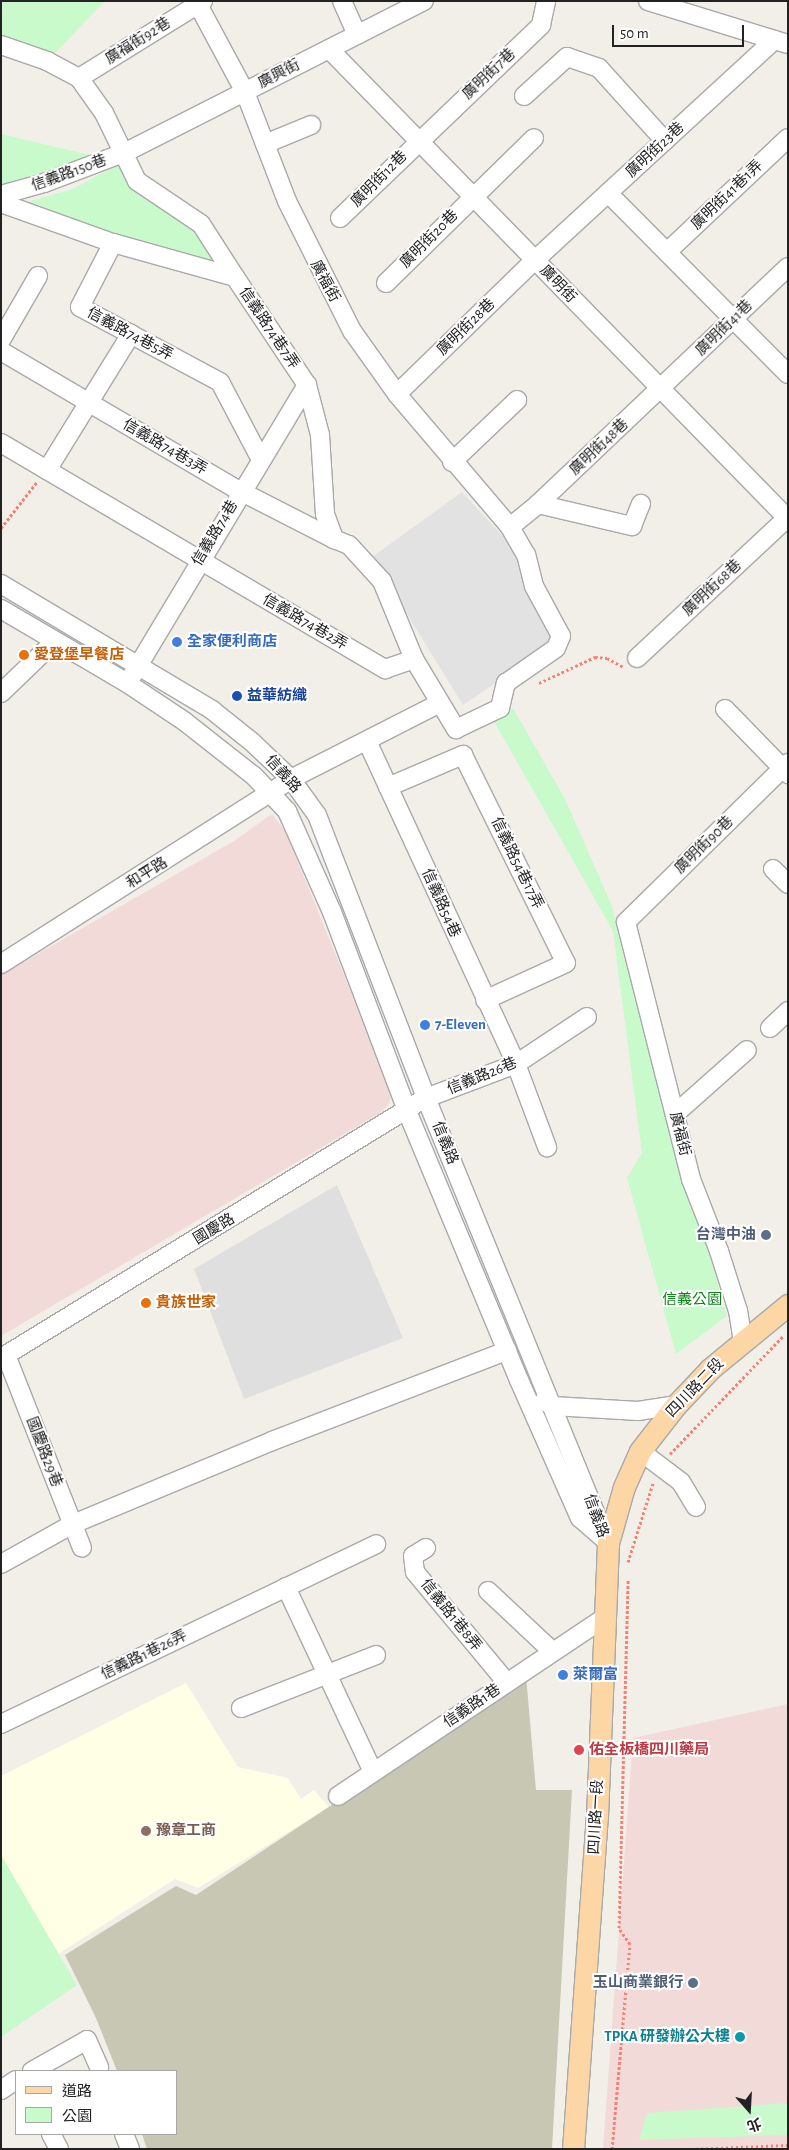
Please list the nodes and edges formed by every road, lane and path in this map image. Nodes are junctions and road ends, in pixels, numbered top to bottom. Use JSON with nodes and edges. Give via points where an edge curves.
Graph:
{"nodes":[{"id":1,"x":342,"y":1,"type":"edge"},
{"id":2,"x":424,"y":1,"type":"edge"},
{"id":3,"x":546,"y":1,"type":"edge"},
{"id":4,"x":648,"y":1,"type":"edge"},
{"id":5,"x":199,"y":2,"type":"edge"},
{"id":6,"x":357,"y":35,"type":"junction"},
{"id":7,"x":781,"y":42,"type":"edge"},
{"id":8,"x":1,"y":45,"type":"edge"},
{"id":9,"x":329,"y":49,"type":"junction"},
{"id":10,"x":79,"y":78,"type":"junction"},
{"id":11,"x":245,"y":92,"type":"junction"},
{"id":12,"x":524,"y":96,"type":"dead end"},
{"id":13,"x":311,"y":125,"type":"dead end"},
{"id":14,"x":534,"y":138,"type":"dead end"},
{"id":15,"x":788,"y":138,"type":"edge"},
{"id":16,"x":418,"y":140,"type":"junction"},
{"id":17,"x":665,"y":141,"type":"junction"},
{"id":18,"x":266,"y":144,"type":"junction"},
{"id":19,"x":130,"y":149,"type":"junction"},
{"id":20,"x":608,"y":193,"type":"junction"},
{"id":21,"x":1,"y":194,"type":"edge"},
{"id":22,"x":472,"y":196,"type":"junction"},
{"id":23,"x":1,"y":203,"type":"edge"},
{"id":24,"x":340,"y":218,"type":"dead end"},
{"id":25,"x":113,"y":243,"type":"junction"},
{"id":26,"x":667,"y":252,"type":"junction"},
{"id":27,"x":535,"y":260,"type":"junction"},
{"id":28,"x":788,"y":267,"type":"edge"},
{"id":29,"x":38,"y":276,"type":"dead end"},
{"id":30,"x":235,"y":277,"type":"junction"},
{"id":31,"x":386,"y":283,"type":"dead end"},
{"id":32,"x":734,"y":319,"type":"junction"},
{"id":33,"x":131,"y":334,"type":"junction"},
{"id":34,"x":1,"y":340,"type":"edge"},
{"id":35,"x":1,"y":351,"type":"edge"},
{"id":36,"x":788,"y":374,"type":"edge"},
{"id":37,"x":307,"y":385,"type":"junction"},
{"id":38,"x":661,"y":389,"type":"junction"},
{"id":39,"x":397,"y":394,"type":"junction"},
{"id":40,"x":517,"y":400,"type":"dead end"},
{"id":41,"x":89,"y":402,"type":"junction"},
{"id":42,"x":1,"y":442,"type":"edge"},
{"id":43,"x":260,"y":458,"type":"junction"},
{"id":44,"x":452,"y":462,"type":"junction"},
{"id":45,"x":47,"y":470,"type":"junction"},
{"id":46,"x":240,"y":491,"type":"junction"},
{"id":47,"x":538,"y":504,"type":"junction"},
{"id":48,"x":641,"y":504,"type":"dead end"},
{"id":49,"x":787,"y":518,"type":"edge"},
{"id":50,"x":510,"y":527,"type":"junction"},
{"id":51,"x":1,"y":528,"type":"edge"},
{"id":52,"x":334,"y":539,"type":"junction"},
{"id":53,"x":199,"y":560,"type":"junction"},
{"id":54,"x":1,"y":584,"type":"edge"},
{"id":55,"x":1,"y":609,"type":"edge"},
{"id":56,"x":55,"y":640,"type":"junction"},
{"id":57,"x":637,"y":658,"type":"joint"},
{"id":58,"x":414,"y":659,"type":"junction"},
{"id":59,"x":137,"y":667,"type":"junction"},
{"id":60,"x":127,"y":683,"type":"junction"},
{"id":61,"x":534,"y":685,"type":"dead end"},
{"id":62,"x":1,"y":693,"type":"edge"},
{"id":63,"x":440,"y":703,"type":"junction"},
{"id":64,"x":725,"y":709,"type":"dead end"},
{"id":65,"x":367,"y":741,"type":"junction"},
{"id":66,"x":786,"y":769,"type":"edge"},
{"id":67,"x":291,"y":779,"type":"junction"},
{"id":68,"x":388,"y":787,"type":"junction"},
{"id":69,"x":272,"y":794,"type":"junction"},
{"id":70,"x":773,"y":869,"type":"dead end"},
{"id":71,"x":788,"y":884,"type":"edge"},
{"id":72,"x":626,"y":922,"type":"joint"},
{"id":73,"x":1,"y":964,"type":"edge"},
{"id":74,"x":485,"y":1000,"type":"junction"},
{"id":75,"x":788,"y":1011,"type":"edge"},
{"id":76,"x":587,"y":1017,"type":"dead end"},
{"id":77,"x":770,"y":1028,"type":"dead end"},
{"id":78,"x":747,"y":1050,"type":"dead end"},
{"id":79,"x":516,"y":1064,"type":"junction"},
{"id":80,"x":426,"y":1098,"type":"junction"},
{"id":81,"x":407,"y":1111,"type":"junction"},
{"id":82,"x":675,"y":1114,"type":"junction"},
{"id":83,"x":547,"y":1147,"type":"dead end"},
{"id":84,"x":788,"y":1305,"type":"edge"},
{"id":85,"x":788,"y":1332,"type":"edge"},
{"id":86,"x":743,"y":1342,"type":"junction"},
{"id":87,"x":507,"y":1351,"type":"junction"},
{"id":88,"x":4,"y":1356,"type":"edge"},
{"id":89,"x":519,"y":1380,"type":"junction"},
{"id":90,"x":676,"y":1405,"type":"junction"},
{"id":91,"x":553,"y":1406,"type":"junction"},
{"id":92,"x":640,"y":1451,"type":"junction"},
{"id":93,"x":659,"y":1465,"type":"junction"},
{"id":94,"x":624,"y":1487,"type":"joint"},
{"id":95,"x":696,"y":1507,"type":"dead end"},
{"id":96,"x":73,"y":1524,"type":"junction"},
{"id":97,"x":608,"y":1543,"type":"junction"},
{"id":98,"x":376,"y":1544,"type":"dead end"},
{"id":99,"x":82,"y":1548,"type":"dead end"},
{"id":100,"x":426,"y":1548,"type":"dead end"},
{"id":101,"x":1,"y":1564,"type":"edge"},
{"id":102,"x":286,"y":1587,"type":"junction"},
{"id":103,"x":488,"y":1591,"type":"dead end"},
{"id":104,"x":605,"y":1617,"type":"junction"},
{"id":105,"x":553,"y":1652,"type":"junction"},
{"id":106,"x":376,"y":1654,"type":"dead end"},
{"id":107,"x":327,"y":1674,"type":"junction"},
{"id":108,"x":507,"y":1683,"type":"junction"},
{"id":109,"x":241,"y":1708,"type":"dead end"},
{"id":110,"x":1,"y":1724,"type":"edge"},
{"id":111,"x":374,"y":1772,"type":"junction"},
{"id":112,"x":338,"y":1796,"type":"dead end"},
{"id":113,"x":99,"y":2067,"type":"dead end"},
{"id":114,"x":34,"y":2070,"type":"edge"},
{"id":115,"x":15,"y":2081,"type":"edge"},
{"id":116,"x":1,"y":2090,"type":"edge"},
{"id":117,"x":52,"y":2135,"type":"edge"},
{"id":118,"x":124,"y":2135,"type":"edge"},
{"id":119,"x":788,"y":2145,"type":"edge"},
{"id":120,"x":59,"y":2149,"type":"edge"},
{"id":121,"x":130,"y":2149,"type":"edge"},
{"id":122,"x":573,"y":2149,"type":"edge"},
{"id":123,"x":612,"y":2149,"type":"edge"},
{"id":124,"x":692,"y":2149,"type":"edge"}],
"edges":[{"from":1,"to":6,"type":"street"},
{"from":2,"to":6,"type":"street","name":"廣興街"},
{"from":3,"to":16,"type":"street","name":"廣明街7巷","via":[[541,25]]},
{"from":4,"to":7,"type":"street"},
{"from":5,"to":10,"type":"street","name":"廣福街92巷"},
{"from":5,"to":11,"type":"street","name":"廣福街"},
{"from":6,"to":9,"type":"street","name":"廣興街"},
{"from":7,"to":17,"type":"street","name":"廣明街23巷"},
{"from":8,"to":10,"type":"street","via":[[39,58]]},
{"from":9,"to":11,"type":"street","name":"廣興街"},
{"from":9,"to":16,"type":"street","name":"廣明街"},
{"from":10,"to":19,"type":"street"},
{"from":11,"to":18,"type":"street","name":"廣福街"},
{"from":11,"to":19,"type":"street","name":"廣興街"},
{"from":12,"to":17,"type":"street","via":[[566,57],[599,68]]},
{"from":13,"to":18,"type":"street"},
{"from":14,"to":22,"type":"street","name":"廣明街20巷"},
{"from":15,"to":26,"type":"street","name":"廣明街41巷1弄"},
{"from":16,"to":22,"type":"street","name":"廣明街"},
{"from":16,"to":24,"type":"street","name":"廣明街12巷"},
{"from":17,"to":20,"type":"street","name":"廣明街23巷"},
{"from":18,"to":39,"type":"street","name":"廣福街","via":[[316,265],[352,330]]},
{"from":19,"to":21,"type":"street","name":"信義路150巷","via":[[44,183]]},
{"from":19,"to":30,"type":"street","via":[[137,181],[201,224]]},
{"from":20,"to":26,"type":"street"},
{"from":20,"to":27,"type":"street","name":"廣明街23巷"},
{"from":22,"to":27,"type":"street","name":"廣明街"},
{"from":22,"to":31,"type":"street","name":"廣明街20巷"},
{"from":23,"to":25,"type":"street"},
{"from":25,"to":30,"type":"street","name":"信義路74巷7弄"},
{"from":25,"to":33,"type":"street","name":"信義路74巷5弄","via":[[80,308]]},
{"from":26,"to":32,"type":"street"},
{"from":27,"to":38,"type":"street","name":"廣明街"},
{"from":27,"to":39,"type":"street","name":"廣明街28巷"},
{"from":28,"to":32,"type":"street","name":"廣明街41巷"},
{"from":29,"to":34,"type":"street"},
{"from":30,"to":37,"type":"street","name":"信義路74巷7弄"},
{"from":32,"to":36,"type":"street"},
{"from":32,"to":38,"type":"street","name":"廣明街41巷"},
{"from":33,"to":41,"type":"street"},
{"from":33,"to":43,"type":"street","name":"信義路74巷5弄","via":[[220,382]]},
{"from":35,"to":41,"type":"street","name":"信義路74巷3弄"},
{"from":37,"to":43,"type":"street","name":"信義路74巷"},
{"from":37,"to":52,"type":"street","name":"信義路74巷7弄","via":[[320,435],[325,514]]},
{"from":38,"to":47,"type":"street","name":"廣明街48巷"},
{"from":38,"to":49,"type":"street","name":"廣明街"},
{"from":39,"to":44,"type":"street","name":"廣福街"},
{"from":40,"to":44,"type":"street"},
{"from":41,"to":45,"type":"street"},
{"from":41,"to":46,"type":"street","name":"信義路74巷3弄"},
{"from":42,"to":45,"type":"street"},
{"from":43,"to":46,"type":"street","name":"信義路74巷"},
{"from":44,"to":50,"type":"street","name":"廣福街"},
{"from":45,"to":51,"type":"path"},
{"from":45,"to":53,"type":"street"},
{"from":46,"to":52,"type":"street","name":"信義路74巷3弄"},
{"from":46,"to":53,"type":"street","name":"信義路74巷"},
{"from":47,"to":48,"type":"street","via":[[632,526]]},
{"from":47,"to":50,"type":"street","name":"廣明街48巷"},
{"from":49,"to":57,"type":"street","name":"廣明街68巷"},
{"from":50,"to":63,"type":"street","name":"廣福街","via":[[526,555],[534,586],[561,636],[556,648],[506,683],[500,708],[456,729]]},
{"from":52,"to":58,"type":"street","name":"信義路74巷3弄","via":[[349,545],[382,581]]},
{"from":53,"to":58,"type":"street","name":"信義路74巷2弄","via":[[385,669]]},
{"from":53,"to":59,"type":"street","name":"信義路74巷"},
{"from":54,"to":59,"type":"street","name":"信義路"},
{"from":55,"to":56,"type":"street","name":"信義路"},
{"from":56,"to":60,"type":"street","name":"信義路"},
{"from":56,"to":62,"type":"street"},
{"from":57,"to":61,"type":"path","via":[[628,669],[607,658],[595,657]]},
{"from":58,"to":63,"type":"street","name":"信義路74巷3弄"},
{"from":59,"to":60,"type":"street","name":"信義路74巷"},
{"from":59,"to":67,"type":"street","name":"信義路","via":[[212,710]]},
{"from":60,"to":69,"type":"street","name":"信義路","via":[[223,750]]},
{"from":63,"to":65,"type":"street"},
{"from":64,"to":66,"type":"street","name":"廣明街90巷"},
{"from":65,"to":67,"type":"street"},
{"from":65,"to":68,"type":"street","name":"信義路54巷"},
{"from":66,"to":72,"type":"street","name":"廣明街90巷"},
{"from":67,"to":69,"type":"street","name":"和平路"},
{"from":67,"to":80,"type":"street","name":"信義路","via":[[317,815]]},
{"from":68,"to":74,"type":"street","name":"信義路54巷"},
{"from":68,"to":74,"type":"street","name":"信義路54巷17弄","via":[[463,755],[566,963]]},
{"from":69,"to":73,"type":"street","name":"和平路"},
{"from":69,"to":81,"type":"street","name":"信義路","via":[[287,811],[332,912]]},
{"from":70,"to":71,"type":"street"},
{"from":72,"to":82,"type":"street","name":"廣福街"},
{"from":74,"to":79,"type":"street","name":"信義路54巷"},
{"from":75,"to":77,"type":"street"},
{"from":76,"to":79,"type":"street","name":"信義路26巷"},
{"from":78,"to":82,"type":"street"},
{"from":79,"to":80,"type":"street","name":"信義路26巷"},
{"from":79,"to":83,"type":"street","name":"信義路54巷"},
{"from":80,"to":81,"type":"street","name":"國慶路"},
{"from":80,"to":91,"type":"street","name":"信義路"},
{"from":81,"to":87,"type":"street","name":"信義路"},
{"from":81,"to":88,"type":"street","name":"國慶路"},
{"from":82,"to":86,"type":"street","name":"廣福街","via":[[691,1179],[738,1311]]},
{"from":84,"to":86,"type":"main road","name":"四川路二段"},
{"from":85,"to":93,"type":"path"},
{"from":86,"to":90,"type":"main road","name":"四川路二段","via":[[710,1369]]},
{"from":87,"to":89,"type":"street","name":"信義路"},
{"from":87,"to":96,"type":"street","via":[[272,1440]]},
{"from":88,"to":96,"type":"street","name":"國慶路29巷"},
{"from":89,"to":91,"type":"street","via":[[539,1399]]},
{"from":89,"to":97,"type":"street","name":"信義路","via":[[580,1518]]},
{"from":90,"to":91,"type":"street","via":[[638,1411]]},
{"from":90,"to":92,"type":"main road","name":"四川路二段"},
{"from":91,"to":97,"type":"street","name":"信義路"},
{"from":92,"to":93,"type":"street"},
{"from":92,"to":94,"type":"main road","name":"四川路二段"},
{"from":93,"to":95,"type":"street","via":[[682,1482]]},
{"from":93,"to":123,"type":"path","via":[[628,1560],[619,1928],[630,1944]]},
{"from":94,"to":97,"type":"main road","name":"四川路一段"},
{"from":96,"to":99,"type":"street","name":"國慶路29巷"},
{"from":96,"to":101,"type":"street"},
{"from":97,"to":104,"type":"main road","name":"四川路一段"},
{"from":98,"to":102,"type":"street","name":"信義路1巷26弄"},
{"from":100,"to":108,"type":"street","name":"信義路1巷8弄","via":[[413,1556],[415,1572]]},
{"from":102,"to":107,"type":"street"},
{"from":102,"to":110,"type":"street","name":"信義路1巷26弄"},
{"from":103,"to":105,"type":"street"},
{"from":104,"to":105,"type":"street","name":"信義路1巷"},
{"from":104,"to":122,"type":"main road","name":"四川路一段","via":[[596,1817]]},
{"from":105,"to":108,"type":"street","name":"信義路1巷"},
{"from":106,"to":107,"type":"street"},
{"from":107,"to":109,"type":"street"},
{"from":107,"to":111,"type":"street"},
{"from":108,"to":111,"type":"street","name":"信義路1巷"},
{"from":111,"to":112,"type":"street","name":"信義路1巷"},
{"from":113,"to":114,"type":"street","via":[[87,2040]]},
{"from":115,"to":116,"type":"street"},
{"from":117,"to":120,"type":"street"},
{"from":118,"to":121,"type":"street"},
{"from":119,"to":124,"type":"path"}]}
